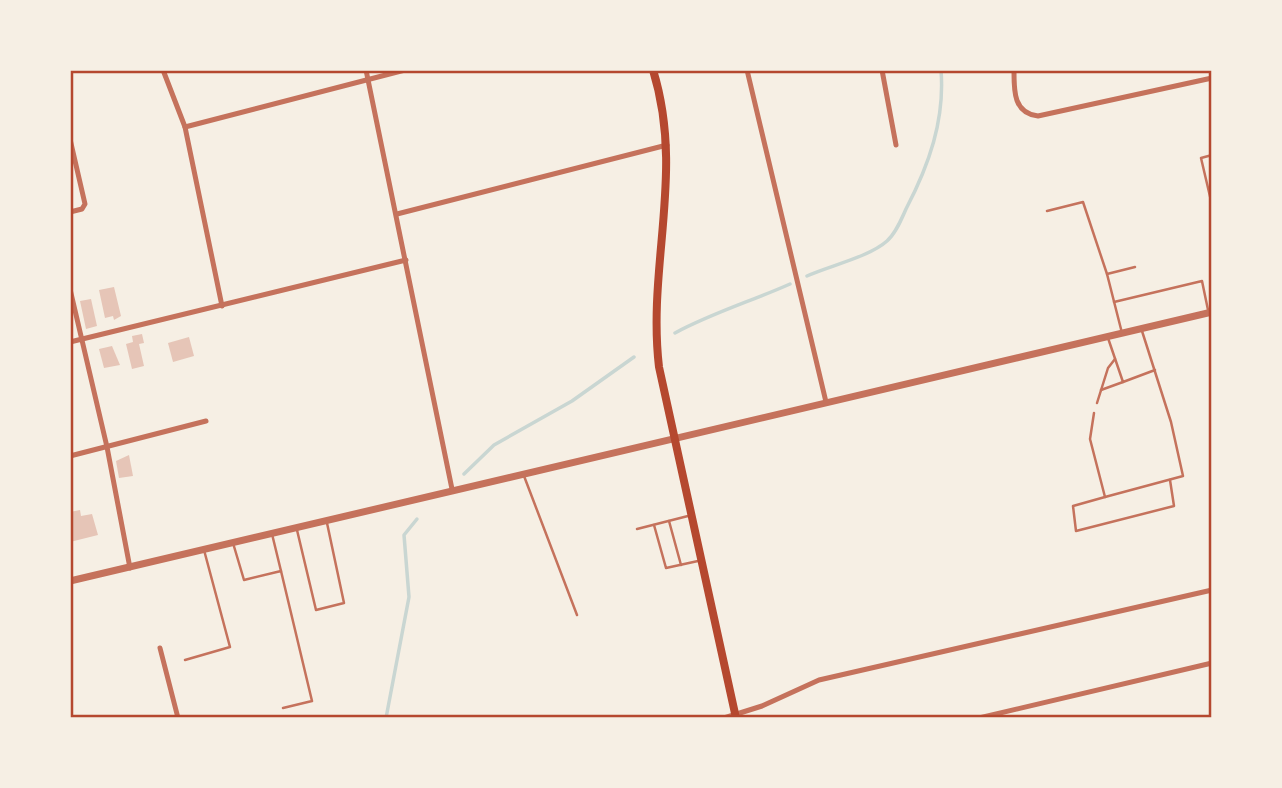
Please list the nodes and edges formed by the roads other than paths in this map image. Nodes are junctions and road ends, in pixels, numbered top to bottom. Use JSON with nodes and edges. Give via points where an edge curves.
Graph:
{"nodes":[{"id":1,"x":163,"y":70,"type":"edge"},
{"id":2,"x":366,"y":70,"type":"edge"},
{"id":3,"x":405,"y":70,"type":"edge"},
{"id":4,"x":653,"y":70,"type":"edge"},
{"id":5,"x":747,"y":70,"type":"edge"},
{"id":6,"x":882,"y":70,"type":"edge"},
{"id":7,"x":1014,"y":70,"type":"edge"},
{"id":8,"x":1205,"y":70,"type":"edge"},
{"id":9,"x":1210,"y":79,"type":"edge"},
{"id":10,"x":368,"y":80,"type":"junction"},
{"id":11,"x":184,"y":127,"type":"junction"},
{"id":12,"x":70,"y":139,"type":"edge"},
{"id":13,"x":667,"y":145,"type":"junction"},
{"id":14,"x":896,"y":145,"type":"dead end"},
{"id":15,"x":1212,"y":155,"type":"edge"},
{"id":16,"x":1212,"y":205,"type":"edge"},
{"id":17,"x":1047,"y":211,"type":"dead end"},
{"id":18,"x":70,"y":212,"type":"edge"},
{"id":19,"x":397,"y":214,"type":"junction"},
{"id":20,"x":406,"y":260,"type":"junction"},
{"id":21,"x":1135,"y":267,"type":"dead end"},
{"id":22,"x":1107,"y":274,"type":"junction"},
{"id":23,"x":70,"y":289,"type":"edge"},
{"id":24,"x":1114,"y":302,"type":"junction"},
{"id":25,"x":222,"y":306,"type":"junction"},
{"id":26,"x":1210,"y":312,"type":"edge"},
{"id":27,"x":1141,"y":328,"type":"junction"},
{"id":28,"x":1122,"y":333,"type":"junction"},
{"id":29,"x":1108,"y":336,"type":"junction"},
{"id":30,"x":82,"y":339,"type":"junction"},
{"id":31,"x":70,"y":342,"type":"edge"},
{"id":32,"x":1115,"y":359,"type":"junction"},
{"id":33,"x":1155,"y":370,"type":"junction"},
{"id":34,"x":1123,"y":382,"type":"junction"},
{"id":35,"x":1101,"y":390,"type":"junction"},
{"id":36,"x":826,"y":402,"type":"junction"},
{"id":37,"x":1097,"y":403,"type":"dead end"},
{"id":38,"x":1094,"y":413,"type":"dead end"},
{"id":39,"x":206,"y":421,"type":"dead end"},
{"id":40,"x":673,"y":439,"type":"junction"},
{"id":41,"x":107,"y":447,"type":"junction"},
{"id":42,"x":70,"y":456,"type":"edge"},
{"id":43,"x":523,"y":473,"type":"junction"},
{"id":44,"x":1170,"y":480,"type":"junction"},
{"id":45,"x":452,"y":489,"type":"junction"},
{"id":46,"x":1105,"y":497,"type":"junction"},
{"id":47,"x":691,"y":515,"type":"junction"},
{"id":48,"x":327,"y":520,"type":"junction"},
{"id":49,"x":669,"y":521,"type":"junction"},
{"id":50,"x":654,"y":525,"type":"junction"},
{"id":51,"x":297,"y":527,"type":"junction"},
{"id":52,"x":637,"y":529,"type":"dead end"},
{"id":53,"x":272,"y":533,"type":"junction"},
{"id":54,"x":233,"y":543,"type":"junction"},
{"id":55,"x":204,"y":550,"type":"junction"},
{"id":56,"x":702,"y":560,"type":"junction"},
{"id":57,"x":681,"y":565,"type":"junction"},
{"id":58,"x":130,"y":568,"type":"junction"},
{"id":59,"x":281,"y":571,"type":"junction"},
{"id":60,"x":70,"y":582,"type":"edge"},
{"id":61,"x":1212,"y":590,"type":"edge"},
{"id":62,"x":578,"y":615,"type":"dead end"},
{"id":63,"x":160,"y":648,"type":"dead end"},
{"id":64,"x":185,"y":660,"type":"dead end"},
{"id":65,"x":1212,"y":663,"type":"edge"},
{"id":66,"x":283,"y":708,"type":"dead end"},
{"id":67,"x":735,"y":716,"type":"edge"},
{"id":68,"x":178,"y":718,"type":"edge"},
{"id":69,"x":724,"y":718,"type":"edge"},
{"id":70,"x":979,"y":718,"type":"edge"}],
"edges":[{"from":1,"to":11,"type":"street"},
{"from":2,"to":10,"type":"street"},
{"from":3,"to":10,"type":"street"},
{"from":4,"to":13,"type":"main road"},
{"from":5,"to":36,"type":"street"},
{"from":6,"to":14,"type":"street"},
{"from":7,"to":9,"type":"street","via":[[1016,102],[1026,113],[1038,116]]},
{"from":8,"to":9,"type":"street"},
{"from":10,"to":11,"type":"street"},
{"from":10,"to":19,"type":"street"},
{"from":11,"to":25,"type":"street"},
{"from":12,"to":18,"type":"street","via":[[85,204]]},
{"from":13,"to":19,"type":"street"},
{"from":13,"to":40,"type":"main road","via":[[668,185],[655,324]]},
{"from":15,"to":16,"type":"lane","via":[[1200,158]]},
{"from":17,"to":22,"type":"lane","via":[[1083,202]]},
{"from":19,"to":20,"type":"street"},
{"from":20,"to":25,"type":"street"},
{"from":20,"to":45,"type":"street"},
{"from":21,"to":22,"type":"lane"},
{"from":22,"to":24,"type":"lane"},
{"from":23,"to":30,"type":"street"},
{"from":24,"to":26,"type":"lane","via":[[1202,281]]},
{"from":24,"to":28,"type":"lane"},
{"from":25,"to":30,"type":"street"},
{"from":26,"to":27,"type":"street"},
{"from":27,"to":28,"type":"street"},
{"from":27,"to":33,"type":"lane"},
{"from":28,"to":29,"type":"street"},
{"from":29,"to":32,"type":"lane"},
{"from":29,"to":36,"type":"street"},
{"from":30,"to":31,"type":"street"},
{"from":30,"to":41,"type":"street"},
{"from":32,"to":34,"type":"lane"},
{"from":32,"to":35,"type":"lane"},
{"from":33,"to":34,"type":"lane"},
{"from":33,"to":44,"type":"lane","via":[[1183,476]]},
{"from":34,"to":35,"type":"lane"},
{"from":35,"to":37,"type":"lane"},
{"from":36,"to":40,"type":"street"},
{"from":38,"to":46,"type":"lane","via":[[1090,439]]},
{"from":39,"to":41,"type":"street"},
{"from":40,"to":43,"type":"street"},
{"from":40,"to":47,"type":"main road"},
{"from":41,"to":42,"type":"street"},
{"from":41,"to":58,"type":"street"},
{"from":43,"to":45,"type":"street"},
{"from":43,"to":62,"type":"lane"},
{"from":44,"to":46,"type":"lane"},
{"from":44,"to":46,"type":"lane","via":[[1174,506],[1076,531],[1073,506]]},
{"from":45,"to":48,"type":"street"},
{"from":47,"to":49,"type":"lane"},
{"from":47,"to":56,"type":"main road"},
{"from":48,"to":51,"type":"street"},
{"from":48,"to":51,"type":"lane","via":[[344,603],[316,610]]},
{"from":49,"to":50,"type":"lane"},
{"from":49,"to":57,"type":"lane"},
{"from":50,"to":52,"type":"lane"},
{"from":50,"to":57,"type":"lane","via":[[666,568]]},
{"from":51,"to":53,"type":"street"},
{"from":53,"to":54,"type":"street"},
{"from":53,"to":59,"type":"lane"},
{"from":54,"to":55,"type":"street"},
{"from":54,"to":59,"type":"lane","via":[[243,580]]},
{"from":55,"to":58,"type":"street"},
{"from":55,"to":64,"type":"lane","via":[[230,647]]},
{"from":56,"to":57,"type":"lane"},
{"from":56,"to":67,"type":"main road"},
{"from":58,"to":60,"type":"street"},
{"from":59,"to":66,"type":"lane","via":[[312,701]]},
{"from":61,"to":67,"type":"street","via":[[820,680]]},
{"from":63,"to":68,"type":"street"},
{"from":65,"to":70,"type":"street"},
{"from":67,"to":69,"type":"street"}]}
